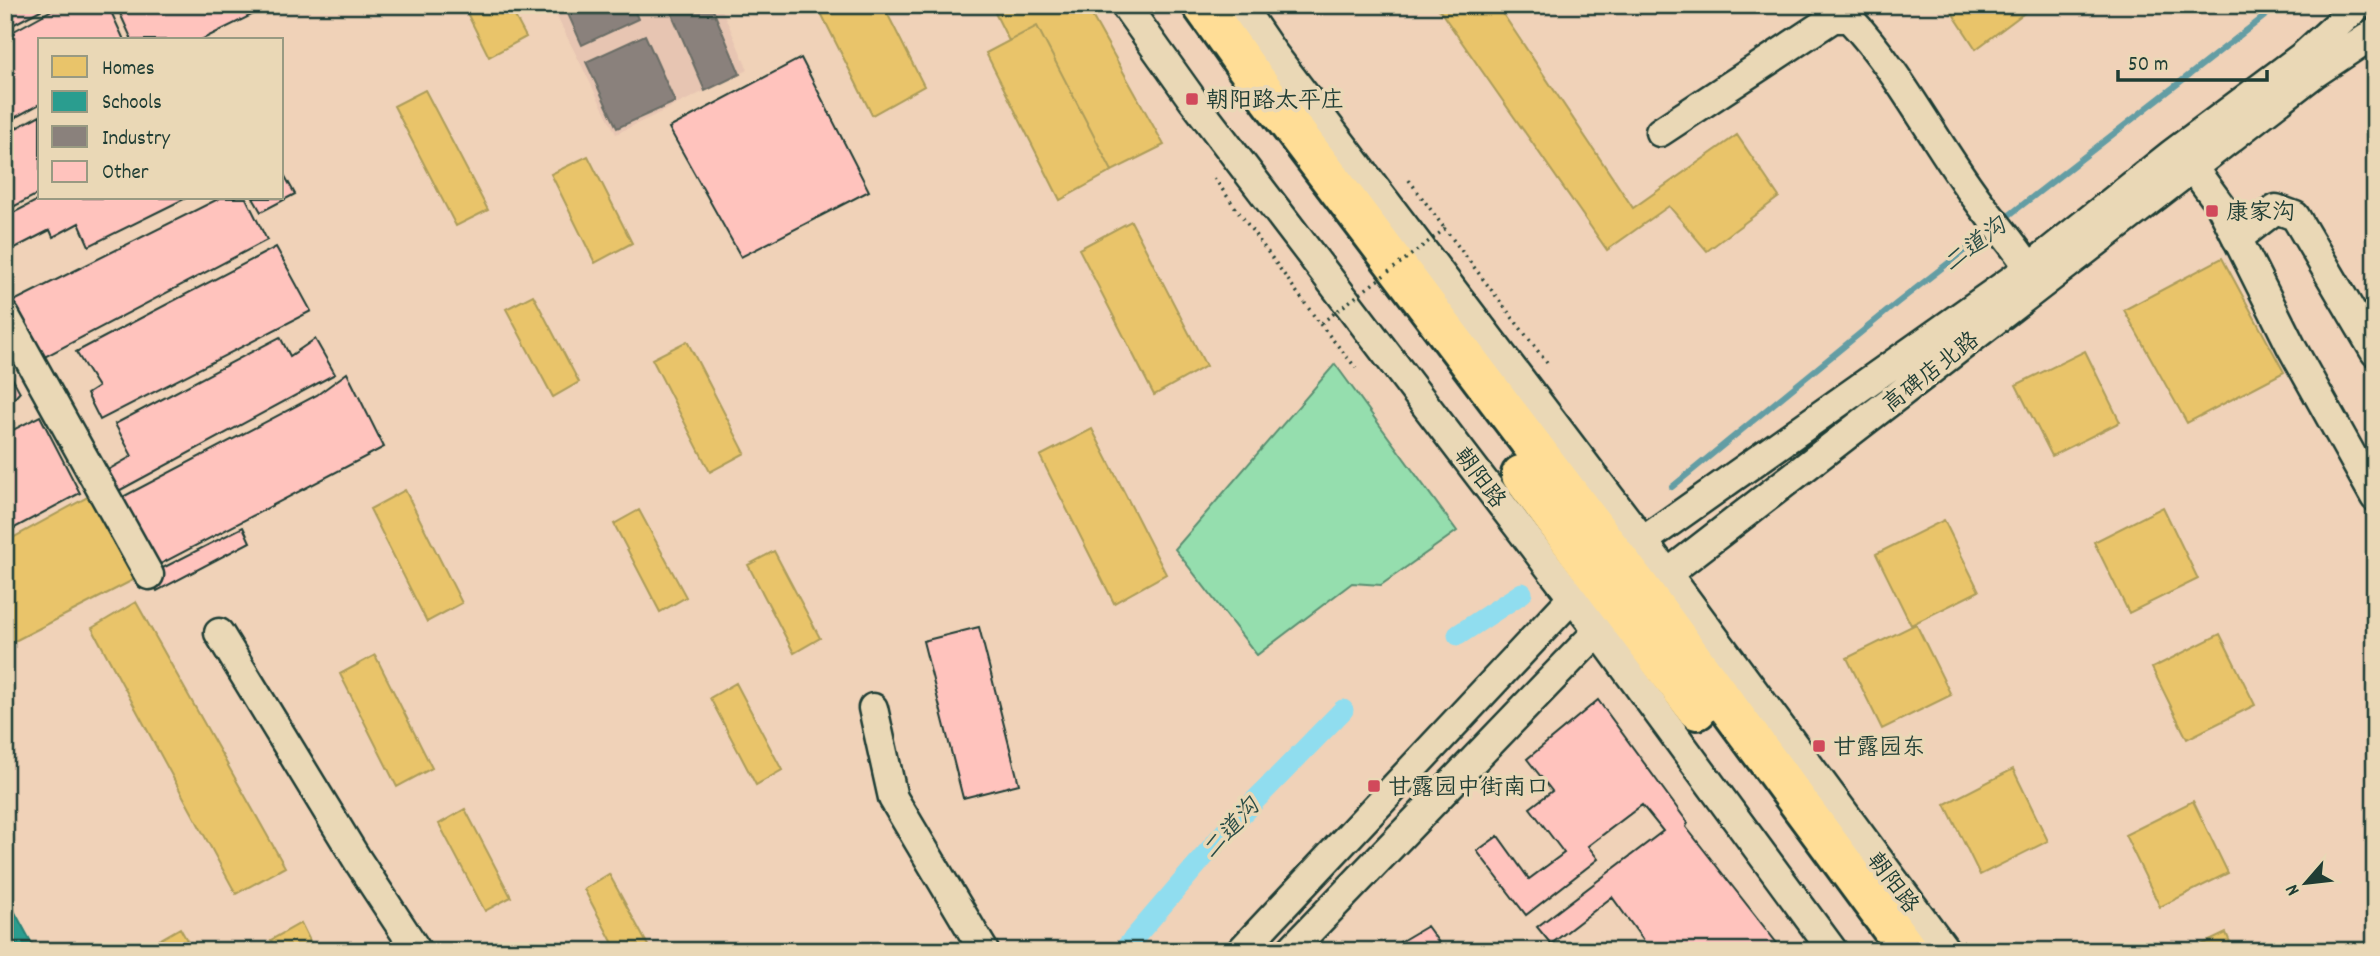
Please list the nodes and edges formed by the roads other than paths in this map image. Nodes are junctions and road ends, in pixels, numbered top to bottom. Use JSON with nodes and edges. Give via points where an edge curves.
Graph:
{"nodes":[{"id":1,"x":1125,"y":5,"type":"edge"},
{"id":2,"x":1177,"y":5,"type":"edge"},
{"id":3,"x":1202,"y":5,"type":"edge"},
{"id":4,"x":1240,"y":5,"type":"edge"},
{"id":5,"x":2359,"y":5,"type":"edge"},
{"id":6,"x":2375,"y":33,"type":"edge"},
{"id":7,"x":1660,"y":132,"type":"dead end"},
{"id":8,"x":2182,"y":161,"type":"junction"},
{"id":9,"x":2237,"y":239,"type":"junction"},
{"id":10,"x":2023,"y":259,"type":"junction"},
{"id":11,"x":5,"y":316,"type":"edge"},
{"id":12,"x":2375,"y":352,"type":"edge"},
{"id":13,"x":2375,"y":497,"type":"edge"},
{"id":14,"x":1608,"y":569,"type":"junction"},
{"id":15,"x":149,"y":575,"type":"dead end"},
{"id":16,"x":1633,"y":602,"type":"junction"},
{"id":17,"x":219,"y":634,"type":"dead end"},
{"id":18,"x":873,"y":708,"type":"dead end"},
{"id":19,"x":417,"y":951,"type":"edge"},
{"id":20,"x":984,"y":951,"type":"edge"},
{"id":21,"x":1241,"y":951,"type":"edge"},
{"id":22,"x":1290,"y":951,"type":"edge"},
{"id":23,"x":1832,"y":951,"type":"edge"},
{"id":24,"x":1875,"y":951,"type":"edge"},
{"id":25,"x":1908,"y":951,"type":"edge"},
{"id":26,"x":1945,"y":951,"type":"edge"}],
"edges":[{"from":1,"to":14,"type":"street","name":"朝阳路","via":[[1192,99]]},
{"from":2,"to":14,"type":"highway","name":"朝阳路"},
{"from":3,"to":14,"type":"highway","name":"朝阳路"},
{"from":4,"to":14,"type":"street","name":"朝阳路"},
{"from":5,"to":8,"type":"street"},
{"from":6,"to":8,"type":"street"},
{"from":7,"to":10,"type":"street","via":[[1833,18],[1849,18],[1873,44],[1977,200]]},
{"from":8,"to":9,"type":"street","via":[[2221,206]]},
{"from":8,"to":10,"type":"street","name":"高碑店北路"},
{"from":8,"to":16,"type":"street","name":"高碑店北路"},
{"from":9,"to":12,"type":"street","via":[[2276,209],[2295,216]]},
{"from":9,"to":13,"type":"street"},
{"from":10,"to":14,"type":"street","name":"高碑店北路"},
{"from":11,"to":15,"type":"street"},
{"from":14,"to":16,"type":"highway","name":"朝阳路"},
{"from":14,"to":16,"type":"street","name":"朝阳路"},
{"from":14,"to":21,"type":"street","name":"高碑店北路"},
{"from":16,"to":22,"type":"street","name":"高碑店北路"},
{"from":16,"to":23,"type":"street","name":"朝阳路"},
{"from":16,"to":24,"type":"highway","name":"朝阳路"},
{"from":16,"to":25,"type":"highway","name":"朝阳路"},
{"from":16,"to":26,"type":"street","name":"朝阳路"},
{"from":17,"to":19,"type":"street"},
{"from":18,"to":20,"type":"street","via":[[893,798]]}]}
